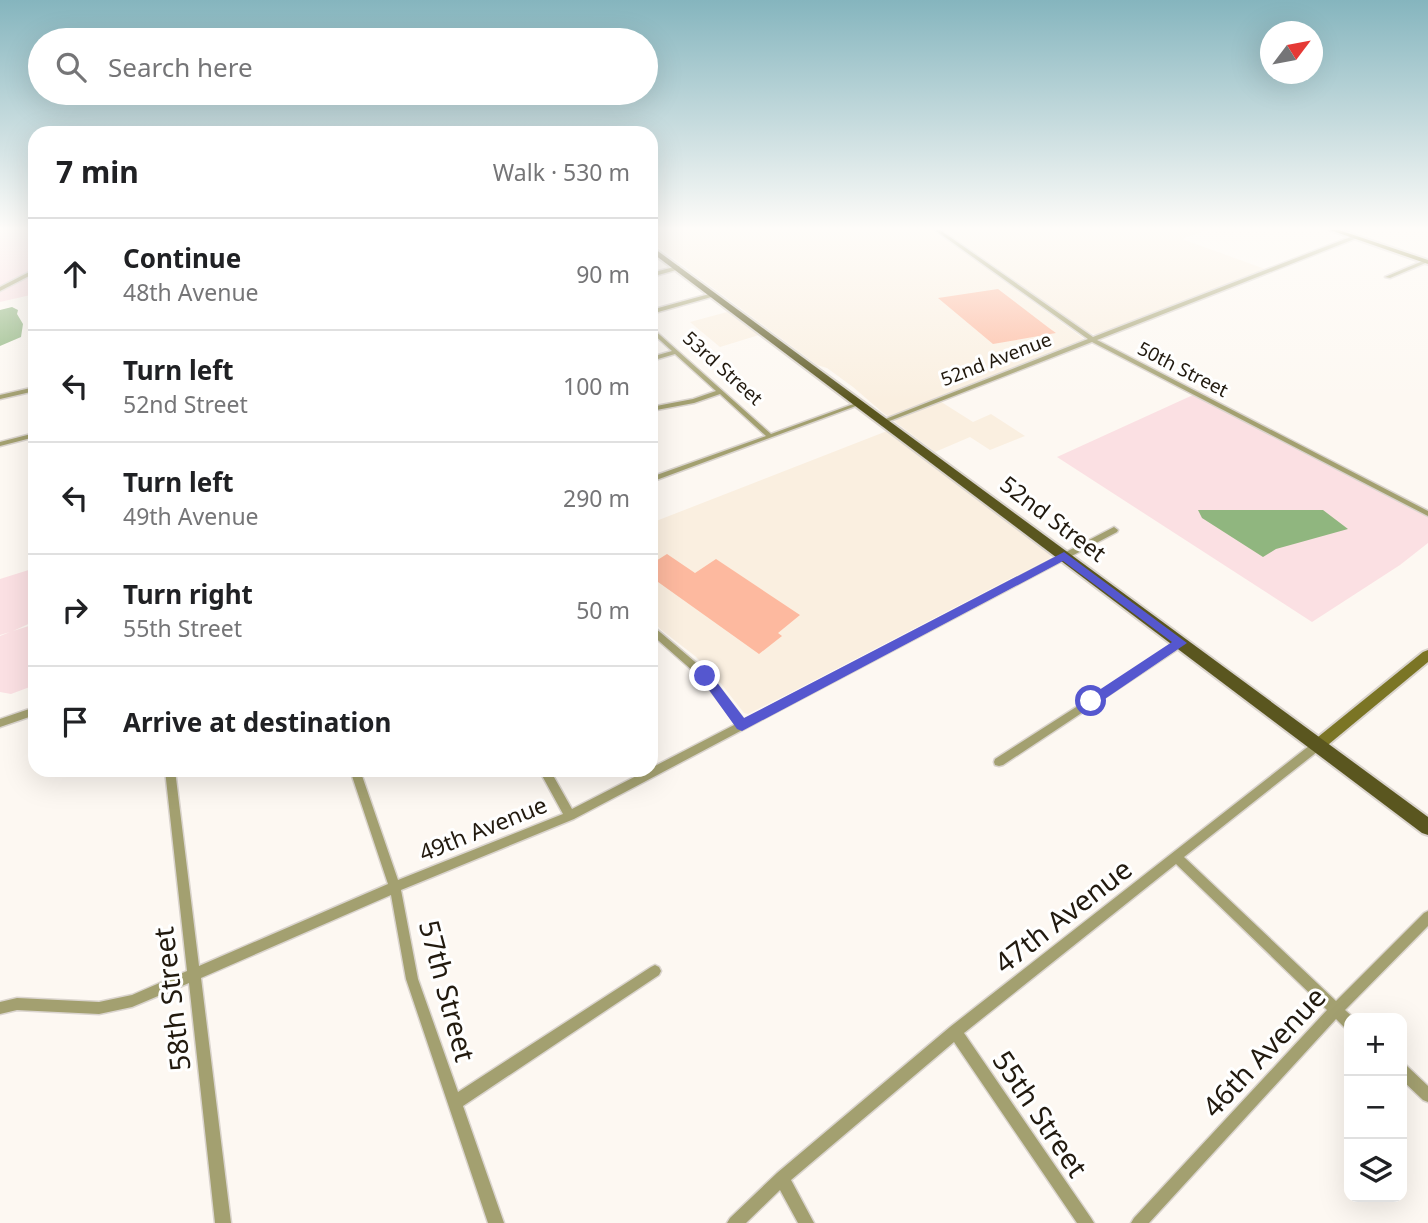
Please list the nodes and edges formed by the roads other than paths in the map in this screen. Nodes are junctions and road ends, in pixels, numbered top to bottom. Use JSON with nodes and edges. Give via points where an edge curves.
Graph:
{"nodes":[{"id":1,"x":703,"y":287,"type":"edge"},
{"id":2,"x":1018,"y":287,"type":"edge"},
{"id":3,"x":1228,"y":287,"type":"edge"},
{"id":4,"x":713,"y":295,"type":"junction"},
{"id":5,"x":658,"y":310,"type":"edge"},
{"id":6,"x":658,"y":335,"type":"edge"},
{"id":7,"x":1093,"y":340,"type":"junction"},
{"id":8,"x":676,"y":352,"type":"junction"},
{"id":9,"x":658,"y":357,"type":"edge"},
{"id":10,"x":28,"y":390,"type":"edge"},
{"id":11,"x":720,"y":391,"type":"junction"},
{"id":12,"x":0,"y":397,"type":"edge"},
{"id":13,"x":861,"y":403,"type":"junction"},
{"id":14,"x":658,"y":408,"type":"edge"},
{"id":15,"x":885,"y":421,"type":"junction"},
{"id":16,"x":770,"y":436,"type":"junction"},
{"id":17,"x":28,"y":437,"type":"edge"},
{"id":18,"x":0,"y":444,"type":"edge"},
{"id":19,"x":658,"y":477,"type":"edge"},
{"id":20,"x":1428,"y":514,"type":"edge"},
{"id":21,"x":1114,"y":530,"type":"dead end"},
{"id":22,"x":1064,"y":556,"type":"junction"},
{"id":23,"x":658,"y":635,"type":"edge"},
{"id":24,"x":1181,"y":643,"type":"junction"},
{"id":25,"x":1428,"y":654,"type":"edge"},
{"id":26,"x":28,"y":713,"type":"edge"},
{"id":27,"x":0,"y":723,"type":"edge"},
{"id":28,"x":742,"y":725,"type":"junction"},
{"id":29,"x":1318,"y":745,"type":"junction"},
{"id":30,"x":999,"y":762,"type":"dead end"},
{"id":31,"x":658,"y":769,"type":"edge"},
{"id":32,"x":171,"y":777,"type":"edge"},
{"id":33,"x":357,"y":777,"type":"edge"},
{"id":34,"x":548,"y":777,"type":"edge"},
{"id":35,"x":644,"y":777,"type":"edge"},
{"id":36,"x":570,"y":816,"type":"junction"},
{"id":37,"x":1428,"y":827,"type":"edge"},
{"id":38,"x":1177,"y":858,"type":"junction"},
{"id":39,"x":396,"y":887,"type":"junction"},
{"id":40,"x":1428,"y":917,"type":"edge"},
{"id":41,"x":655,"y":971,"type":"dead end"},
{"id":42,"x":194,"y":976,"type":"junction"},
{"id":43,"x":0,"y":1007,"type":"edge"},
{"id":44,"x":1336,"y":1010,"type":"junction"},
{"id":45,"x":1344,"y":1017,"type":"edge"},
{"id":46,"x":955,"y":1032,"type":"junction"},
{"id":47,"x":1407,"y":1076,"type":"edge"},
{"id":48,"x":1428,"y":1095,"type":"edge"},
{"id":49,"x":454,"y":1103,"type":"junction"},
{"id":50,"x":782,"y":1178,"type":"junction"},
{"id":51,"x":223,"y":1223,"type":"edge"},
{"id":52,"x":496,"y":1223,"type":"edge"},
{"id":53,"x":735,"y":1223,"type":"edge"},
{"id":54,"x":806,"y":1223,"type":"edge"},
{"id":55,"x":1086,"y":1223,"type":"edge"},
{"id":56,"x":1139,"y":1223,"type":"edge"}],
"edges":[{"from":1,"to":4,"type":"main road","name":"52nd Street"},
{"from":2,"to":7,"type":"street","name":"50th Street"},
{"from":3,"to":7,"type":"street","name":"52nd Avenue"},
{"from":4,"to":5,"type":"street"},
{"from":4,"to":13,"type":"main road","name":"52nd Street"},
{"from":6,"to":8,"type":"street","name":"53rd Street"},
{"from":7,"to":15,"type":"street","name":"52nd Avenue"},
{"from":7,"to":20,"type":"street","name":"50th Street"},
{"from":8,"to":9,"type":"street"},
{"from":8,"to":11,"type":"street","name":"53rd Street"},
{"from":10,"to":12,"type":"street"},
{"from":11,"to":14,"type":"street"},
{"from":11,"to":16,"type":"street","name":"53rd Street"},
{"from":13,"to":15,"type":"main road","name":"52nd Street"},
{"from":13,"to":16,"type":"street"},
{"from":15,"to":22,"type":"main road","name":"52nd Street"},
{"from":16,"to":19,"type":"street"},
{"from":17,"to":18,"type":"street"},
{"from":21,"to":22,"type":"street","name":"49th Avenue"},
{"from":22,"to":24,"type":"main road","name":"52nd Street"},
{"from":22,"to":28,"type":"street","name":"49th Avenue"},
{"from":23,"to":28,"type":"street","via":[[705,676]]},
{"from":24,"to":29,"type":"main road","name":"52nd Street"},
{"from":24,"to":30,"type":"street"},
{"from":25,"to":29,"type":"street","name":"47th Avenue"},
{"from":26,"to":27,"type":"street"},
{"from":28,"to":31,"type":"street","name":"49th Avenue"},
{"from":29,"to":37,"type":"main road","name":"52nd Street"},
{"from":29,"to":38,"type":"street","name":"47th Avenue"},
{"from":32,"to":42,"type":"street","name":"58th Street"},
{"from":33,"to":39,"type":"street","name":"57th Street"},
{"from":34,"to":36,"type":"street"},
{"from":35,"to":36,"type":"street","name":"49th Avenue"},
{"from":36,"to":39,"type":"street","name":"49th Avenue"},
{"from":38,"to":44,"type":"street"},
{"from":38,"to":46,"type":"street","name":"47th Avenue"},
{"from":39,"to":42,"type":"street","name":"49th Avenue"},
{"from":39,"to":49,"type":"street","name":"57th Street","via":[[412,979]]},
{"from":40,"to":44,"type":"street","name":"46th Avenue"},
{"from":41,"to":49,"type":"street"},
{"from":42,"to":43,"type":"street","name":"49th Avenue","via":[[99,1009]]},
{"from":42,"to":51,"type":"street","name":"58th Street"},
{"from":44,"to":45,"type":"street"},
{"from":44,"to":56,"type":"street","name":"46th Avenue"},
{"from":46,"to":50,"type":"street","name":"47th Avenue"},
{"from":46,"to":55,"type":"street","name":"55th Street"},
{"from":47,"to":48,"type":"street"},
{"from":49,"to":52,"type":"street","name":"57th Street"},
{"from":50,"to":53,"type":"street","name":"47th Avenue"},
{"from":50,"to":54,"type":"street"}]}
